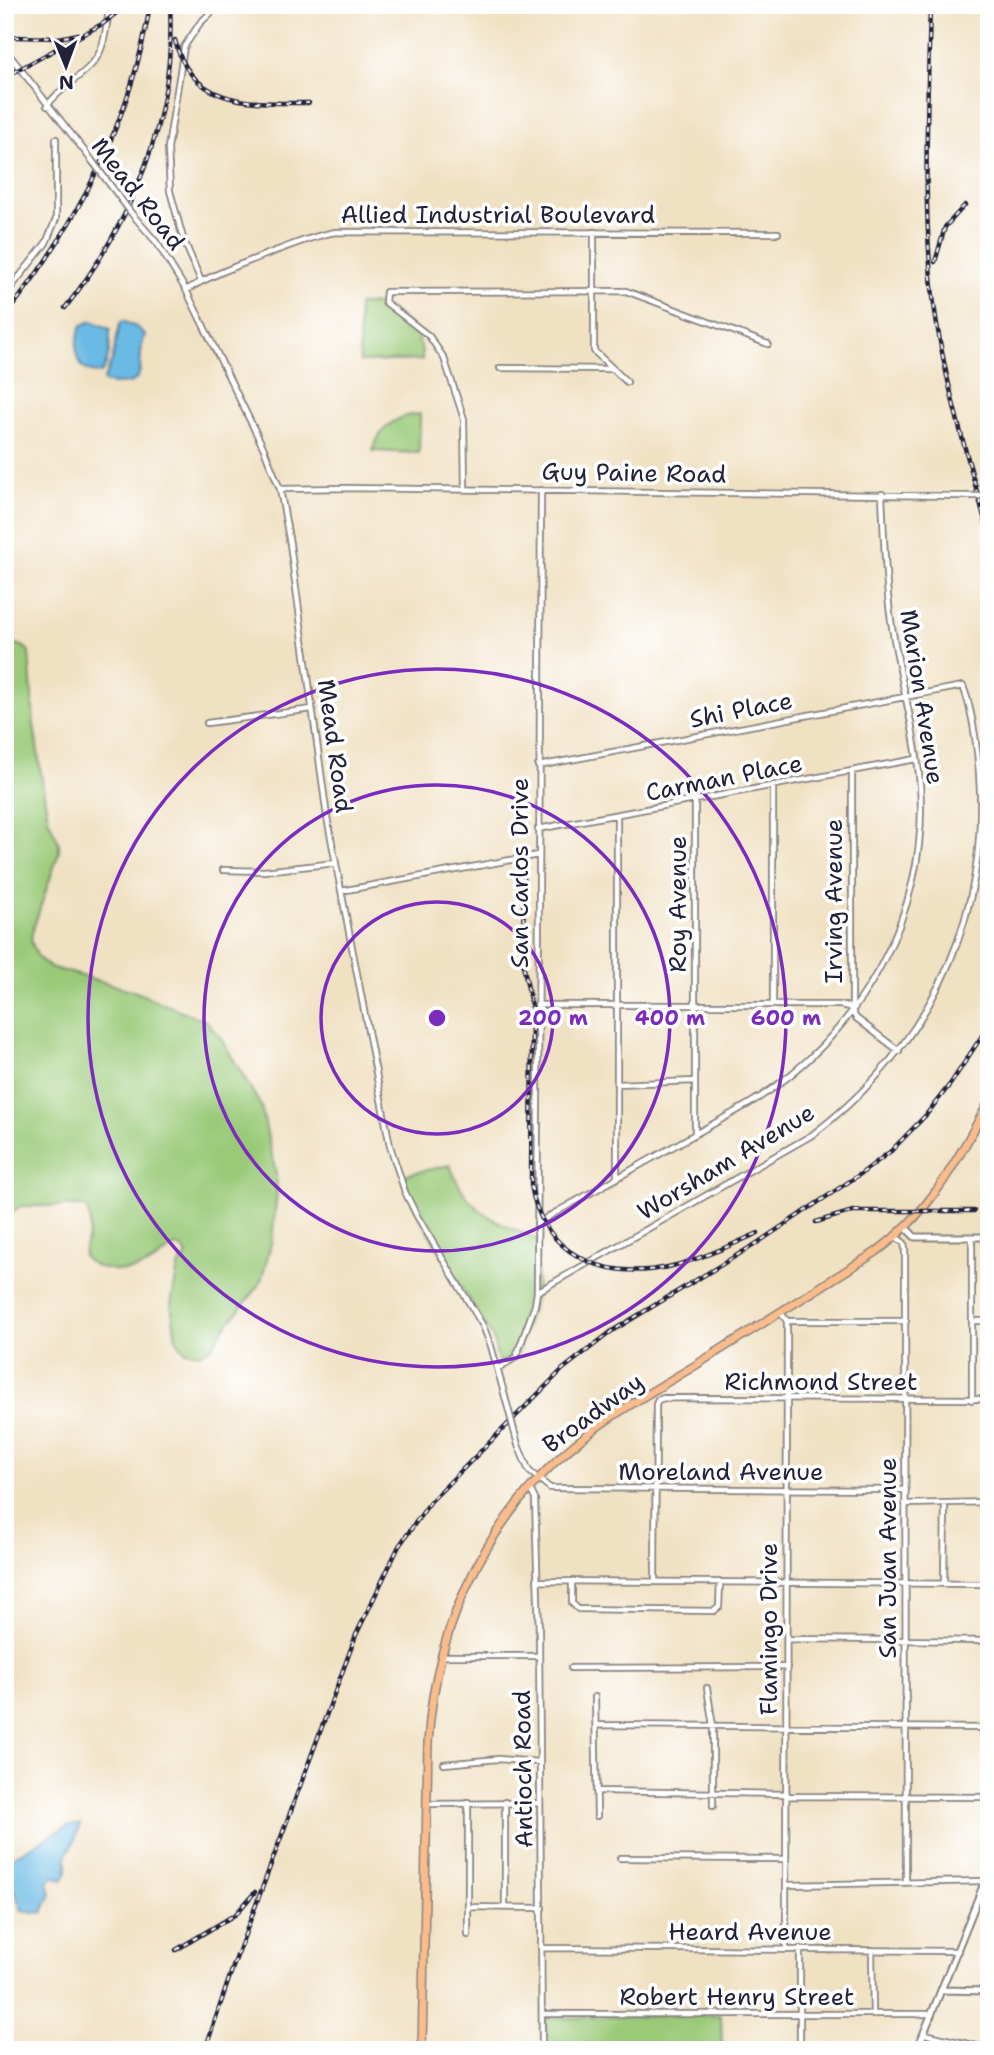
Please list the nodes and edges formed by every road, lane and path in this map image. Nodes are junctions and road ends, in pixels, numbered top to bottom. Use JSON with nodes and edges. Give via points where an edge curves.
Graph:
{"nodes":[{"id":1,"x":110,"y":5,"type":"edge"},
{"id":2,"x":219,"y":5,"type":"edge"},
{"id":3,"x":11,"y":57,"type":"dead end"},
{"id":4,"x":47,"y":106,"type":"junction"},
{"id":5,"x":56,"y":139,"type":"dead end"},
{"id":6,"x":594,"y":232,"type":"junction"},
{"id":7,"x":778,"y":233,"type":"dead end"},
{"id":8,"x":201,"y":281,"type":"junction"},
{"id":9,"x":186,"y":290,"type":"junction"},
{"id":10,"x":594,"y":290,"type":"junction"},
{"id":11,"x":5,"y":295,"type":"edge"},
{"id":12,"x":768,"y":344,"type":"dead end"},
{"id":13,"x":500,"y":368,"type":"dead end"},
{"id":14,"x":615,"y":370,"type":"junction"},
{"id":15,"x":627,"y":382,"type":"dead end"},
{"id":16,"x":279,"y":489,"type":"junction"},
{"id":17,"x":465,"y":489,"type":"junction"},
{"id":18,"x":541,"y":490,"type":"junction"},
{"id":19,"x":882,"y":494,"type":"junction"},
{"id":20,"x":989,"y":496,"type":"edge"},
{"id":21,"x":950,"y":688,"type":"joint"},
{"id":22,"x":905,"y":697,"type":"junction"},
{"id":23,"x":312,"y":709,"type":"junction"},
{"id":24,"x":207,"y":723,"type":"dead end"},
{"id":25,"x":916,"y":759,"type":"junction"},
{"id":26,"x":538,"y":766,"type":"junction"},
{"id":27,"x":852,"y":772,"type":"junction"},
{"id":28,"x":774,"y":786,"type":"junction"},
{"id":29,"x":695,"y":801,"type":"junction"},
{"id":30,"x":617,"y":816,"type":"junction"},
{"id":31,"x":538,"y":830,"type":"junction"},
{"id":32,"x":538,"y":855,"type":"junction"},
{"id":33,"x":336,"y":863,"type":"junction"},
{"id":34,"x":223,"y":870,"type":"dead end"},
{"id":35,"x":341,"y":891,"type":"junction"},
{"id":36,"x":537,"y":1004,"type":"junction"},
{"id":37,"x":617,"y":1005,"type":"junction"},
{"id":38,"x":695,"y":1005,"type":"junction"},
{"id":39,"x":773,"y":1005,"type":"junction"},
{"id":40,"x":852,"y":1011,"type":"junction"},
{"id":41,"x":899,"y":1051,"type":"junction"},
{"id":42,"x":695,"y":1081,"type":"junction"},
{"id":43,"x":617,"y":1084,"type":"junction"},
{"id":44,"x":989,"y":1102,"type":"edge"},
{"id":45,"x":695,"y":1134,"type":"junction"},
{"id":46,"x":617,"y":1178,"type":"junction"},
{"id":47,"x":537,"y":1223,"type":"junction"},
{"id":48,"x":906,"y":1228,"type":"junction"},
{"id":49,"x":896,"y":1237,"type":"junction"},
{"id":50,"x":972,"y":1237,"type":"junction"},
{"id":51,"x":989,"y":1237,"type":"edge"},
{"id":52,"x":537,"y":1292,"type":"junction"},
{"id":53,"x":780,"y":1312,"type":"junction"},
{"id":54,"x":787,"y":1321,"type":"junction"},
{"id":55,"x":906,"y":1321,"type":"junction"},
{"id":56,"x":972,"y":1321,"type":"junction"},
{"id":57,"x":989,"y":1321,"type":"edge"},
{"id":58,"x":498,"y":1369,"type":"junction"},
{"id":59,"x":660,"y":1387,"type":"junction"},
{"id":60,"x":664,"y":1398,"type":"junction"},
{"id":61,"x":787,"y":1399,"type":"junction"},
{"id":62,"x":972,"y":1399,"type":"junction"},
{"id":63,"x":989,"y":1399,"type":"edge"},
{"id":64,"x":906,"y":1400,"type":"junction"},
{"id":65,"x":540,"y":1478,"type":"junction"},
{"id":66,"x":530,"y":1489,"type":"junction"},
{"id":67,"x":655,"y":1489,"type":"junction"},
{"id":68,"x":787,"y":1489,"type":"junction"},
{"id":69,"x":906,"y":1490,"type":"junction"},
{"id":70,"x":989,"y":1502,"type":"edge"},
{"id":71,"x":945,"y":1503,"type":"junction"},
{"id":72,"x":906,"y":1504,"type":"junction"},
{"id":73,"x":537,"y":1581,"type":"junction"},
{"id":74,"x":572,"y":1581,"type":"junction"},
{"id":75,"x":655,"y":1582,"type":"junction"},
{"id":76,"x":787,"y":1582,"type":"junction"},
{"id":77,"x":720,"y":1583,"type":"junction"},
{"id":78,"x":906,"y":1583,"type":"junction"},
{"id":79,"x":944,"y":1583,"type":"junction"},
{"id":80,"x":989,"y":1584,"type":"edge"},
{"id":81,"x":787,"y":1639,"type":"junction"},
{"id":82,"x":906,"y":1640,"type":"junction"},
{"id":83,"x":989,"y":1641,"type":"edge"},
{"id":84,"x":441,"y":1656,"type":"junction"},
{"id":85,"x":539,"y":1656,"type":"junction"},
{"id":86,"x":787,"y":1667,"type":"junction"},
{"id":87,"x":571,"y":1668,"type":"dead end"},
{"id":88,"x":707,"y":1688,"type":"dead end"},
{"id":89,"x":595,"y":1697,"type":"dead end"},
{"id":90,"x":596,"y":1725,"type":"junction"},
{"id":91,"x":713,"y":1726,"type":"junction"},
{"id":92,"x":786,"y":1727,"type":"junction"},
{"id":93,"x":906,"y":1728,"type":"junction"},
{"id":94,"x":989,"y":1728,"type":"edge"},
{"id":95,"x":540,"y":1762,"type":"junction"},
{"id":96,"x":444,"y":1764,"type":"dead end"},
{"id":97,"x":596,"y":1791,"type":"junction"},
{"id":98,"x":714,"y":1793,"type":"junction"},
{"id":99,"x":787,"y":1795,"type":"junction"},
{"id":100,"x":906,"y":1797,"type":"junction"},
{"id":101,"x":989,"y":1797,"type":"edge"},
{"id":102,"x":468,"y":1802,"type":"junction"},
{"id":103,"x":505,"y":1802,"type":"junction"},
{"id":104,"x":540,"y":1803,"type":"junction"},
{"id":105,"x":427,"y":1804,"type":"junction"},
{"id":106,"x":713,"y":1806,"type":"dead end"},
{"id":107,"x":597,"y":1816,"type":"dead end"},
{"id":108,"x":620,"y":1858,"type":"dead end"},
{"id":109,"x":786,"y":1859,"type":"junction"},
{"id":110,"x":987,"y":1876,"type":"edge"},
{"id":111,"x":906,"y":1884,"type":"junction"},
{"id":112,"x":787,"y":1885,"type":"junction"},
{"id":113,"x":469,"y":1907,"type":"junction"},
{"id":114,"x":505,"y":1907,"type":"junction"},
{"id":115,"x":542,"y":1908,"type":"junction"},
{"id":116,"x":468,"y":1935,"type":"dead end"},
{"id":117,"x":542,"y":1948,"type":"junction"},
{"id":118,"x":786,"y":1949,"type":"junction"},
{"id":119,"x":800,"y":1949,"type":"junction"},
{"id":120,"x":872,"y":1950,"type":"junction"},
{"id":121,"x":958,"y":1951,"type":"junction"},
{"id":122,"x":942,"y":1990,"type":"junction"},
{"id":123,"x":989,"y":1991,"type":"edge"},
{"id":124,"x":542,"y":2014,"type":"junction"},
{"id":125,"x":932,"y":2014,"type":"junction"},
{"id":126,"x":800,"y":2015,"type":"junction"},
{"id":127,"x":873,"y":2015,"type":"junction"},
{"id":128,"x":925,"y":2034,"type":"junction"},
{"id":129,"x":5,"y":2041,"type":"edge"},
{"id":130,"x":989,"y":2049,"type":"edge"},
{"id":131,"x":15,"y":2050,"type":"edge"},
{"id":132,"x":422,"y":2050,"type":"edge"},
{"id":133,"x":542,"y":2050,"type":"edge"},
{"id":134,"x":800,"y":2050,"type":"edge"},
{"id":135,"x":917,"y":2050,"type":"edge"}],
"edges":[{"from":1,"to":4,"type":"street","via":[[95,60]]},
{"from":2,"to":8,"type":"street","via":[[184,47],[168,148],[170,191]]},
{"from":3,"to":4,"type":"street","name":"Mead Road"},
{"from":4,"to":9,"type":"street","name":"Mead Road","bridge":true,"via":[[156,243]]},
{"from":5,"to":11,"type":"street","via":[[57,219],[46,243]]},
{"from":6,"to":7,"type":"street","name":"Allied Industrial Boulevard"},
{"from":6,"to":8,"type":"street","name":"Allied Industrial Boulevard","via":[[330,233]]},
{"from":6,"to":10,"type":"street"},
{"from":8,"to":9,"type":"street","name":"Allied Industrial Boulevard"},
{"from":9,"to":16,"type":"street","name":"Mead Road"},
{"from":10,"to":12,"type":"street","via":[[626,291]]},
{"from":10,"to":14,"type":"street","via":[[594,351]]},
{"from":10,"to":17,"type":"street","via":[[386,292],[385,302],[429,336],[444,358],[464,419]]},
{"from":13,"to":14,"type":"street"},
{"from":14,"to":15,"type":"street"},
{"from":16,"to":17,"type":"street","name":"Guy Paine Road"},
{"from":16,"to":23,"type":"street","name":"Mead Road"},
{"from":17,"to":18,"type":"street","name":"Guy Paine Road"},
{"from":18,"to":19,"type":"street","name":"Guy Paine Road"},
{"from":18,"to":26,"type":"street","name":"San Carlos Drive"},
{"from":19,"to":20,"type":"street","name":"Guy Paine Road","bridge":true},
{"from":19,"to":22,"type":"street","name":"Marion Avenue","via":[[888,600]]},
{"from":21,"to":22,"type":"street","name":"Shi Place"},
{"from":21,"to":41,"type":"street","name":"Worsham Avenue","via":[[963,686],[977,753],[981,812],[976,869],[964,924],[944,977]]},
{"from":22,"to":25,"type":"street","name":"Marion Avenue"},
{"from":22,"to":26,"type":"street","name":"Shi Place"},
{"from":23,"to":24,"type":"street"},
{"from":23,"to":33,"type":"street","name":"Mead Road"},
{"from":25,"to":27,"type":"street","name":"Carman Place"},
{"from":25,"to":40,"type":"street","name":"Marion Avenue","via":[[920,812],[911,884],[881,968]]},
{"from":26,"to":31,"type":"street","name":"San Carlos Drive"},
{"from":27,"to":28,"type":"street","name":"Carman Place"},
{"from":27,"to":40,"type":"street","name":"Irving Avenue"},
{"from":28,"to":29,"type":"street","name":"Carman Place"},
{"from":28,"to":39,"type":"street"},
{"from":29,"to":30,"type":"street","name":"Carman Place"},
{"from":29,"to":38,"type":"street","name":"Roy Avenue"},
{"from":30,"to":31,"type":"street","name":"Carman Place"},
{"from":30,"to":37,"type":"street"},
{"from":31,"to":32,"type":"street","name":"San Carlos Drive"},
{"from":32,"to":35,"type":"street"},
{"from":32,"to":36,"type":"street","name":"San Carlos Drive"},
{"from":33,"to":34,"type":"street","via":[[264,871]]},
{"from":33,"to":35,"type":"street","name":"Mead Road"},
{"from":35,"to":58,"type":"street","name":"Mead Road","via":[[395,1166],[417,1216],[483,1326]]},
{"from":36,"to":37,"type":"street"},
{"from":36,"to":47,"type":"street","name":"San Carlos Drive"},
{"from":37,"to":38,"type":"street"},
{"from":37,"to":43,"type":"street"},
{"from":38,"to":39,"type":"street"},
{"from":38,"to":42,"type":"street","name":"Roy Avenue"},
{"from":39,"to":40,"type":"street","via":[[840,1005]]},
{"from":40,"to":41,"type":"street","name":"Irving Avenue"},
{"from":40,"to":45,"type":"street","name":"Marion Avenue","via":[[824,1046],[789,1077]]},
{"from":41,"to":52,"type":"street","name":"Worsham Avenue","via":[[848,1106],[812,1135]]},
{"from":42,"to":43,"type":"street"},
{"from":42,"to":45,"type":"street","name":"Roy Avenue"},
{"from":43,"to":46,"type":"street"},
{"from":44,"to":48,"type":"main road","name":"Broadway","via":[[947,1179]]},
{"from":45,"to":46,"type":"street","name":"Marion Avenue"},
{"from":46,"to":47,"type":"street","name":"Marion Avenue"},
{"from":47,"to":52,"type":"street","name":"San Carlos Drive"},
{"from":48,"to":49,"type":"main road","name":"Broadway"},
{"from":48,"to":50,"type":"street","via":[[915,1237]]},
{"from":49,"to":53,"type":"main road","name":"Broadway"},
{"from":49,"to":55,"type":"street","name":"San Juan Avenue","via":[[905,1245]]},
{"from":50,"to":51,"type":"street"},
{"from":50,"to":56,"type":"street"},
{"from":52,"to":58,"type":"street","name":"San Carlos Drive","via":[[516,1357]]},
{"from":53,"to":54,"type":"street"},
{"from":53,"to":59,"type":"main road","name":"Broadway"},
{"from":54,"to":55,"type":"street"},
{"from":54,"to":61,"type":"street","name":"Flamingo Drive"},
{"from":55,"to":64,"type":"street","name":"San Juan Avenue"},
{"from":56,"to":57,"type":"street"},
{"from":56,"to":62,"type":"street"},
{"from":58,"to":65,"type":"street","name":"Mead Road","bridge":true,"via":[[518,1445],[529,1471]]},
{"from":59,"to":60,"type":"street"},
{"from":59,"to":65,"type":"main road","name":"Broadway","via":[[597,1427]]},
{"from":60,"to":61,"type":"street","name":"Richmond Street"},
{"from":60,"to":67,"type":"street","via":[[656,1404]]},
{"from":61,"to":64,"type":"street","name":"Richmond Street"},
{"from":61,"to":68,"type":"street","name":"Flamingo Drive"},
{"from":62,"to":63,"type":"street","name":"Richmond Street"},
{"from":62,"to":64,"type":"street","name":"Richmond Street"},
{"from":64,"to":69,"type":"street","name":"San Juan Avenue"},
{"from":65,"to":66,"type":"main road","name":"Broadway"},
{"from":65,"to":67,"type":"street","name":"Moreland Avenue","via":[[550,1488]]},
{"from":66,"to":73,"type":"street","name":"Antioch Road","via":[[535,1499]]},
{"from":66,"to":84,"type":"main road","name":"Broadway","via":[[477,1565]]},
{"from":67,"to":68,"type":"street","name":"Moreland Avenue"},
{"from":67,"to":75,"type":"street"},
{"from":68,"to":69,"type":"street","name":"Moreland Avenue"},
{"from":68,"to":76,"type":"street","name":"Flamingo Drive"},
{"from":69,"to":72,"type":"street","name":"San Juan Avenue"},
{"from":70,"to":71,"type":"street"},
{"from":71,"to":72,"type":"street"},
{"from":71,"to":79,"type":"street"},
{"from":72,"to":78,"type":"street","name":"San Juan Avenue"},
{"from":73,"to":74,"type":"street"},
{"from":73,"to":85,"type":"street","name":"Antioch Road"},
{"from":74,"to":75,"type":"street"},
{"from":74,"to":77,"type":"street","via":[[572,1603],[578,1609],[714,1611],[719,1607]]},
{"from":75,"to":77,"type":"street"},
{"from":76,"to":77,"type":"street"},
{"from":76,"to":78,"type":"street"},
{"from":76,"to":81,"type":"street","name":"Flamingo Drive"},
{"from":78,"to":79,"type":"street"},
{"from":78,"to":82,"type":"street","name":"San Juan Avenue"},
{"from":79,"to":80,"type":"street"},
{"from":81,"to":82,"type":"street"},
{"from":81,"to":86,"type":"street","name":"Flamingo Drive"},
{"from":82,"to":83,"type":"street"},
{"from":82,"to":93,"type":"street","name":"San Juan Avenue"},
{"from":84,"to":85,"type":"street"},
{"from":84,"to":105,"type":"main road","name":"Broadway","via":[[429,1722]]},
{"from":85,"to":95,"type":"street","name":"Antioch Road"},
{"from":86,"to":87,"type":"street"},
{"from":86,"to":92,"type":"street","name":"Flamingo Drive"},
{"from":88,"to":91,"type":"street"},
{"from":89,"to":90,"type":"street"},
{"from":90,"to":91,"type":"street"},
{"from":90,"to":97,"type":"street"},
{"from":91,"to":92,"type":"street"},
{"from":91,"to":98,"type":"street"},
{"from":92,"to":93,"type":"street"},
{"from":92,"to":99,"type":"street","name":"Flamingo Drive"},
{"from":93,"to":94,"type":"street"},
{"from":93,"to":100,"type":"street","name":"San Juan Avenue"},
{"from":95,"to":96,"type":"street","via":[[498,1759]]},
{"from":95,"to":104,"type":"street","name":"Antioch Road"},
{"from":97,"to":98,"type":"street"},
{"from":97,"to":107,"type":"street"},
{"from":98,"to":99,"type":"street"},
{"from":98,"to":106,"type":"street"},
{"from":99,"to":100,"type":"street"},
{"from":99,"to":109,"type":"street","name":"Flamingo Drive"},
{"from":100,"to":101,"type":"street"},
{"from":100,"to":111,"type":"street","name":"San Juan Avenue"},
{"from":102,"to":103,"type":"street"},
{"from":102,"to":105,"type":"street"},
{"from":102,"to":113,"type":"street"},
{"from":103,"to":104,"type":"street"},
{"from":103,"to":114,"type":"street"},
{"from":104,"to":115,"type":"street","name":"Antioch Road"},
{"from":105,"to":132,"type":"main road","name":"Broadway"},
{"from":108,"to":109,"type":"street"},
{"from":109,"to":112,"type":"street","name":"Flamingo Drive"},
{"from":110,"to":111,"type":"street"},
{"from":110,"to":121,"type":"street"},
{"from":111,"to":112,"type":"street"},
{"from":112,"to":118,"type":"street","name":"Flamingo Drive"},
{"from":113,"to":114,"type":"street"},
{"from":113,"to":116,"type":"street"},
{"from":114,"to":115,"type":"street"},
{"from":115,"to":117,"type":"street","name":"Antioch Road"},
{"from":117,"to":118,"type":"street","name":"Heard Avenue"},
{"from":117,"to":124,"type":"street","name":"Antioch Road"},
{"from":118,"to":119,"type":"street","name":"Heard Avenue"},
{"from":119,"to":120,"type":"street","name":"Heard Avenue"},
{"from":119,"to":126,"type":"street"},
{"from":120,"to":121,"type":"street","name":"Heard Avenue"},
{"from":120,"to":127,"type":"street"},
{"from":121,"to":122,"type":"street"},
{"from":122,"to":123,"type":"street"},
{"from":122,"to":125,"type":"street"},
{"from":124,"to":126,"type":"street","name":"Robert Henry Street"},
{"from":124,"to":133,"type":"street","name":"Antioch Road"},
{"from":125,"to":127,"type":"street","name":"Robert Henry Street"},
{"from":125,"to":128,"type":"street"},
{"from":126,"to":127,"type":"street","name":"Robert Henry Street"},
{"from":126,"to":134,"type":"street"},
{"from":128,"to":130,"type":"street"},
{"from":128,"to":135,"type":"street"},
{"from":129,"to":131,"type":"street"}]}
